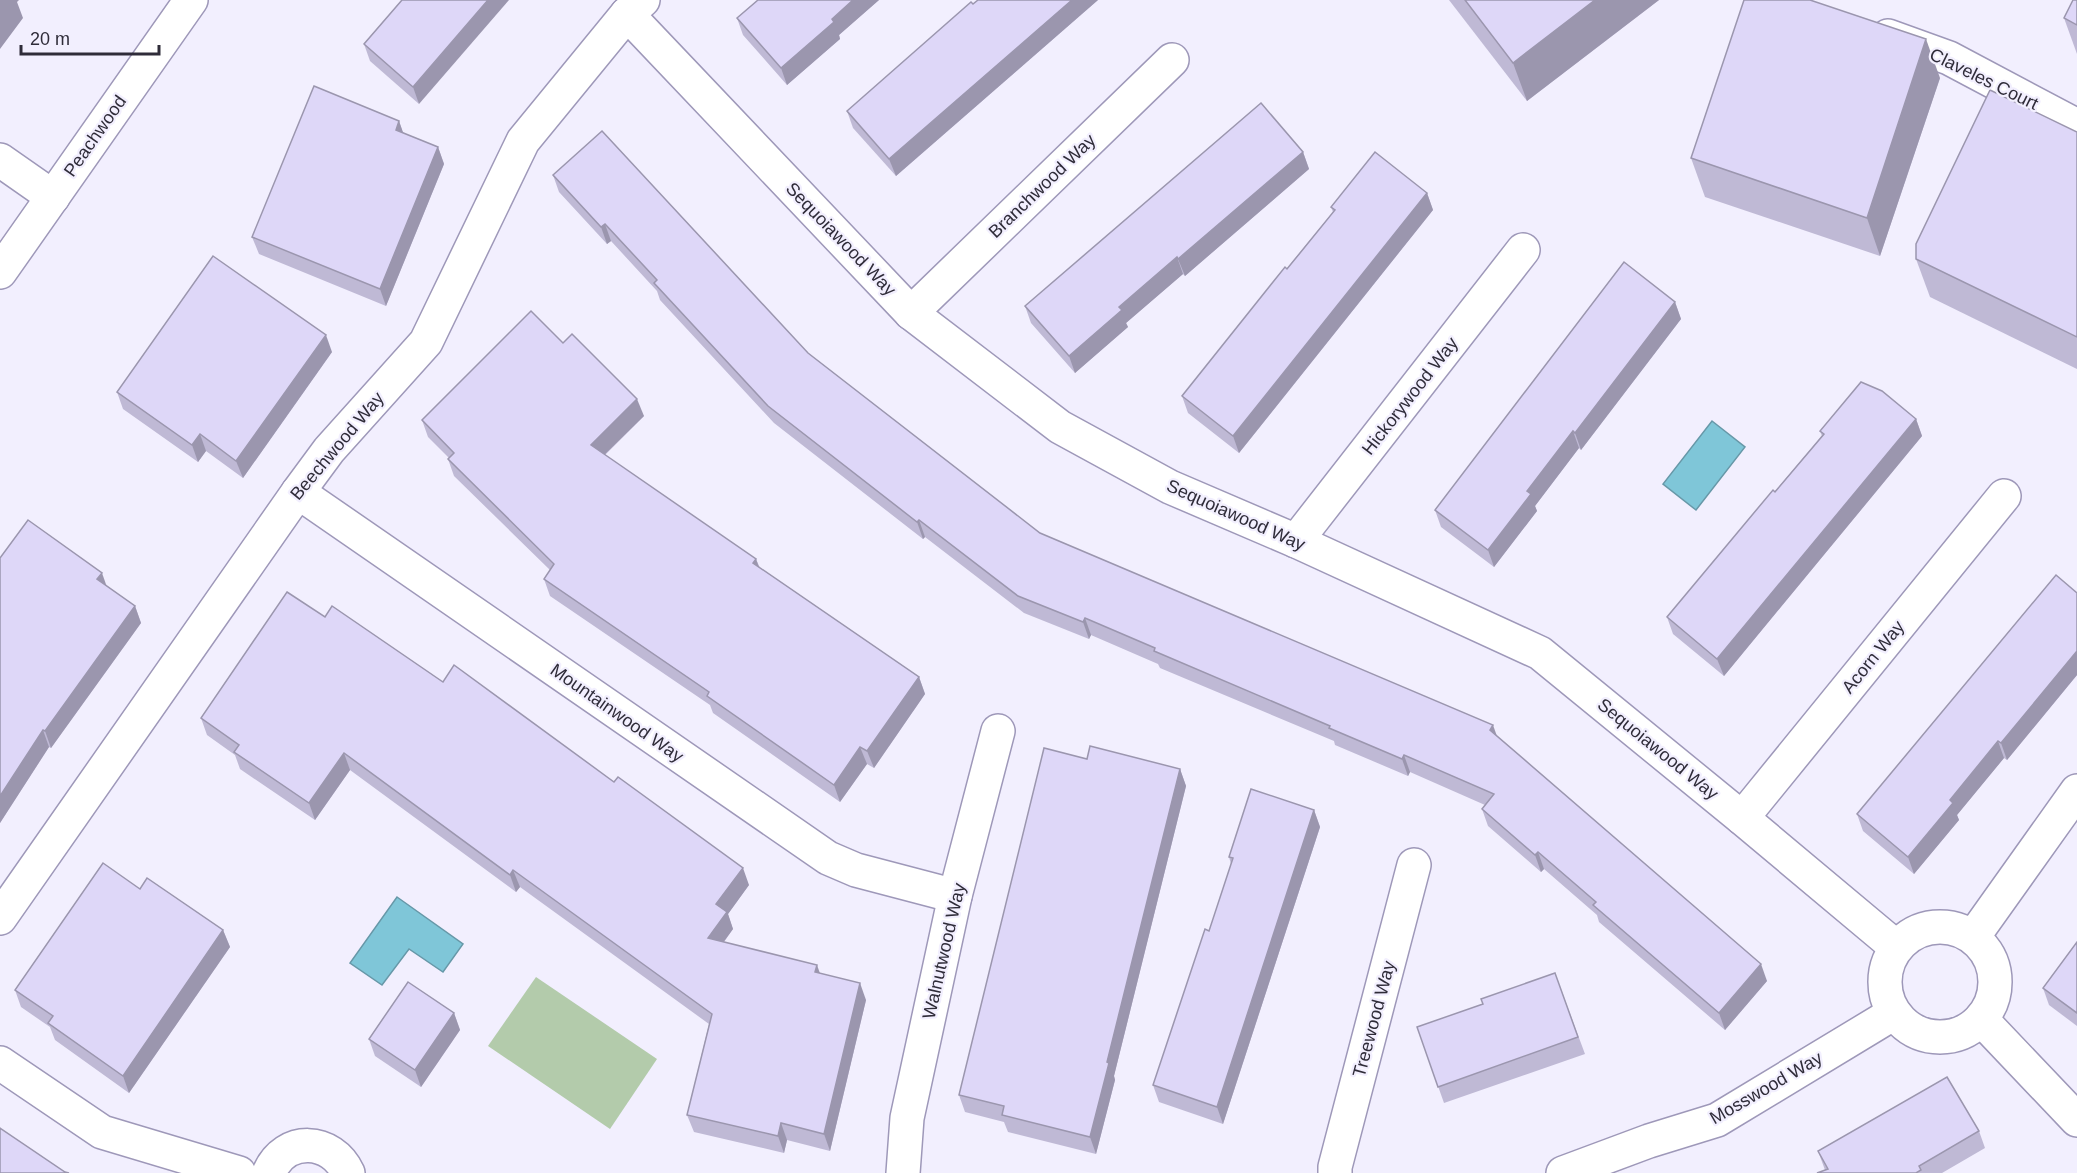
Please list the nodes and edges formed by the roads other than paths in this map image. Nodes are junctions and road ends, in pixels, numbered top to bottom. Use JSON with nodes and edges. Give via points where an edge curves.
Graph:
{"nodes":[{"id":1,"x":191,"y":0,"type":"edge"},
{"id":2,"x":635,"y":7,"type":"edge"},
{"id":3,"x":1863,"y":27,"type":"edge"},
{"id":4,"x":1172,"y":60,"type":"dead end"},
{"id":5,"x":2077,"y":126,"type":"edge"},
{"id":6,"x":0,"y":160,"type":"edge"},
{"id":7,"x":52,"y":197,"type":"junction"},
{"id":8,"x":1523,"y":250,"type":"dead end"},
{"id":9,"x":0,"y":272,"type":"edge"},
{"id":10,"x":911,"y":313,"type":"junction"},
{"id":11,"x":298,"y":492,"type":"junction"},
{"id":12,"x":2004,"y":496,"type":"dead end"},
{"id":13,"x":1296,"y":541,"type":"junction"},
{"id":14,"x":998,"y":731,"type":"dead end"},
{"id":15,"x":2077,"y":791,"type":"edge"},
{"id":16,"x":1742,"y":818,"type":"junction"},
{"id":17,"x":1414,"y":865,"type":"dead end"},
{"id":18,"x":955,"y":896,"type":"junction"},
{"id":19,"x":0,"y":918,"type":"edge"},
{"id":20,"x":1973,"y":937,"type":"junction"},
{"id":21,"x":1896,"y":947,"type":"junction"},
{"id":22,"x":1894,"y":1014,"type":"junction"},
{"id":23,"x":1981,"y":1019,"type":"junction"},
{"id":24,"x":0,"y":1063,"type":"edge"},
{"id":25,"x":2077,"y":1120,"type":"edge"},
{"id":26,"x":239,"y":1173,"type":"edge"},
{"id":27,"x":269,"y":1173,"type":"edge"},
{"id":28,"x":348,"y":1173,"type":"edge"},
{"id":29,"x":903,"y":1173,"type":"edge"},
{"id":30,"x":1335,"y":1173,"type":"edge"},
{"id":31,"x":1563,"y":1173,"type":"edge"}],
"edges":[{"from":1,"to":7,"type":"street","name":"Peachwood"},
{"from":2,"to":10,"type":"street","name":"Sequoiawood Way"},
{"from":2,"to":11,"type":"street","name":"Beechwood Way","via":[[524,141],[426,342],[329,450]]},
{"from":3,"to":5,"type":"street","name":"Claveles Court","via":[[1949,58]]},
{"from":4,"to":10,"type":"street","name":"Branchwood Way"},
{"from":6,"to":7,"type":"street"},
{"from":7,"to":9,"type":"street","name":"Peachwood"},
{"from":8,"to":13,"type":"street","name":"Hickorywood Way"},
{"from":10,"to":13,"type":"street","name":"Sequoiawood Way","via":[[1060,427],[1170,487]]},
{"from":11,"to":18,"type":"street","name":"Mountainwood Way","via":[[828,858],[856,870]]},
{"from":11,"to":19,"type":"street","name":"Beechwood Way"},
{"from":12,"to":16,"type":"street","name":"Acorn Way"},
{"from":13,"to":16,"type":"street","name":"Sequoiawood Way","via":[[1540,652]]},
{"from":14,"to":18,"type":"street","name":"Walnutwood Way"},
{"from":15,"to":20,"type":"street"},
{"from":16,"to":21,"type":"street","name":"Sequoiawood Way"},
{"from":17,"to":30,"type":"street","name":"Treewood Way"},
{"from":18,"to":29,"type":"street","name":"Walnutwood Way","via":[[907,1118]]},
{"from":20,"to":21,"type":"street","via":[[1941,927],[1924,929],[1909,935]]},
{"from":20,"to":23,"type":"street","via":[[1993,967],[1995,986],[1991,1004]]},
{"from":21,"to":22,"type":"street","via":[[1884,980]]},
{"from":22,"to":23,"type":"street","via":[[1920,1034],[1936,1037],[1953,1036]]},
{"from":22,"to":31,"type":"street","name":"Mosswood Way","via":[[1717,1120]]},
{"from":23,"to":25,"type":"street"},
{"from":24,"to":26,"type":"street","via":[[102,1132]]},
{"from":27,"to":28,"type":"street","via":[[283,1153],[299,1146],[316,1146],[332,1152]]}]}
